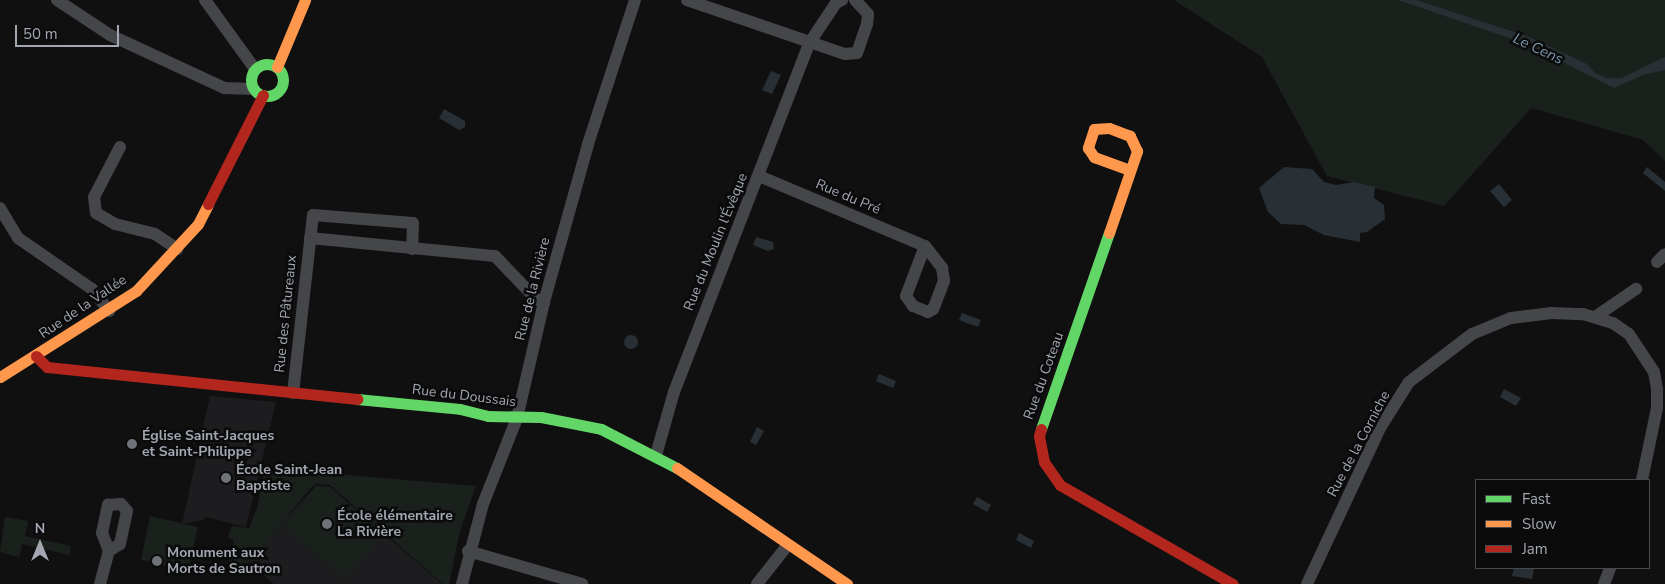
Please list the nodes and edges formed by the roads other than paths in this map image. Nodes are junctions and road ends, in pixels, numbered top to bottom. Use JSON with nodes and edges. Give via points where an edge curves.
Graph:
{"nodes":[{"id":1,"x":57,"y":0,"type":"edge"},
{"id":2,"x":205,"y":0,"type":"edge"},
{"id":3,"x":305,"y":0,"type":"edge"},
{"id":4,"x":635,"y":0,"type":"edge"},
{"id":5,"x":687,"y":0,"type":"edge"},
{"id":6,"x":842,"y":0,"type":"edge"},
{"id":7,"x":855,"y":0,"type":"edge"},
{"id":8,"x":810,"y":42,"type":"junction"},
{"id":9,"x":277,"y":67,"type":"junction"},
{"id":10,"x":255,"y":69,"type":"junction"},
{"id":11,"x":258,"y":92,"type":"junction"},
{"id":12,"x":120,"y":147,"type":"dead end"},
{"id":13,"x":1130,"y":170,"type":"junction"},
{"id":14,"x":759,"y":176,"type":"junction"},
{"id":15,"x":0,"y":208,"type":"edge"},
{"id":16,"x":310,"y":238,"type":"junction"},
{"id":17,"x":925,"y":246,"type":"junction"},
{"id":18,"x":177,"y":249,"type":"junction"},
{"id":19,"x":412,"y":249,"type":"junction"},
{"id":20,"x":1636,"y":289,"type":"dead end"},
{"id":21,"x":544,"y":302,"type":"junction"},
{"id":22,"x":108,"y":311,"type":"junction"},
{"id":23,"x":1595,"y":317,"type":"junction"},
{"id":24,"x":36,"y":356,"type":"junction"},
{"id":25,"x":0,"y":377,"type":"edge"},
{"id":26,"x":293,"y":393,"type":"junction"},
{"id":27,"x":517,"y":418,"type":"junction"},
{"id":28,"x":656,"y":455,"type":"junction"},
{"id":29,"x":1642,"y":479,"type":"edge"},
{"id":30,"x":787,"y":546,"type":"junction"},
{"id":31,"x":108,"y":551,"type":"dead end"},
{"id":32,"x":468,"y":551,"type":"junction"},
{"id":33,"x":1610,"y":569,"type":"edge"},
{"id":34,"x":552,"y":580,"type":"edge"},
{"id":35,"x":100,"y":584,"type":"edge"},
{"id":36,"x":462,"y":584,"type":"edge"},
{"id":37,"x":582,"y":584,"type":"edge"},
{"id":38,"x":757,"y":584,"type":"edge"},
{"id":39,"x":847,"y":584,"type":"edge"},
{"id":40,"x":1233,"y":584,"type":"edge"},
{"id":41,"x":1307,"y":584,"type":"edge"},
{"id":42,"x":1604,"y":584,"type":"edge"}],
"edges":[{"from":1,"to":11,"type":"street","via":[[110,35],[224,88]]},
{"from":2,"to":10,"type":"street"},
{"from":3,"to":9,"type":"street"},
{"from":4,"to":21,"type":"street","name":"Rue de la Rivière","via":[[588,144]]},
{"from":5,"to":8,"type":"street"},
{"from":6,"to":8,"type":"street","name":"Rue du Moulin l'Évêque","via":[[836,3]]},
{"from":7,"to":8,"type":"street","via":[[868,14],[857,53],[846,54]]},
{"from":8,"to":14,"type":"street","name":"Rue du Moulin l'Évêque"},
{"from":9,"to":10,"type":"street","via":[[268,64]]},
{"from":9,"to":11,"type":"street","via":[[283,76],[282,87],[274,95]]},
{"from":10,"to":11,"type":"street","via":[[251,79]]},
{"from":11,"to":18,"type":"street","name":"Rue de la Vallée","via":[[198,224]]},
{"from":12,"to":18,"type":"street","via":[[94,197],[96,213],[115,224],[155,234]]},
{"from":13,"to":13,"type":"street","name":"Rue du Coteau","via":[[1136,150],[1130,136],[1109,128],[1094,129],[1088,148],[1094,156]]},
{"from":13,"to":40,"type":"street","name":"Rue du Coteau","via":[[1038,436],[1044,462],[1060,485]]},
{"from":14,"to":17,"type":"street","name":"Rue du Pré"},
{"from":14,"to":28,"type":"street","name":"Rue du Moulin l'Évêque","via":[[674,392]]},
{"from":15,"to":22,"type":"street","via":[[18,238],[92,289]]},
{"from":16,"to":19,"type":"street"},
{"from":16,"to":19,"type":"street","name":"Rue des Pâtureaux","via":[[312,215],[413,223]]},
{"from":16,"to":26,"type":"street","name":"Rue des Pâtureaux"},
{"from":17,"to":17,"type":"street","name":"Rue du Pré","via":[[942,268],[944,281],[933,309],[928,312],[913,306],[906,296]]},
{"from":18,"to":22,"type":"street","name":"Rue de la Vallée","via":[[136,292]]},
{"from":19,"to":21,"type":"street","via":[[495,256],[536,299]]},
{"from":20,"to":23,"type":"street"},
{"from":21,"to":27,"type":"street","name":"Rue de la Rivière"},
{"from":22,"to":24,"type":"street","name":"Rue de la Vallée"},
{"from":23,"to":29,"type":"street","name":"Rue de la Corniche","via":[[1629,334],[1654,372],[1658,408]]},
{"from":23,"to":41,"type":"street","name":"Rue de la Corniche","via":[[1550,313],[1511,318],[1472,334],[1409,382],[1380,428]]},
{"from":24,"to":25,"type":"street","name":"Rue de la Vallée"},
{"from":24,"to":26,"type":"street","name":"Rue du Doussais","via":[[48,367]]},
{"from":26,"to":27,"type":"street","name":"Rue du Doussais"},
{"from":27,"to":28,"type":"street","name":"Rue du Doussais","via":[[549,418],[601,429]]},
{"from":27,"to":32,"type":"street","name":"Rue de la Rivière"},
{"from":28,"to":30,"type":"street","name":"Rue du Doussais"},
{"from":30,"to":38,"type":"street"},
{"from":30,"to":39,"type":"street","name":"Rue du Doussais"},
{"from":31,"to":35,"type":"street"},
{"from":32,"to":34,"type":"street"},
{"from":32,"to":36,"type":"street","name":"Rue de la Rivière"},
{"from":33,"to":42,"type":"street"},
{"from":34,"to":37,"type":"street"}]}
